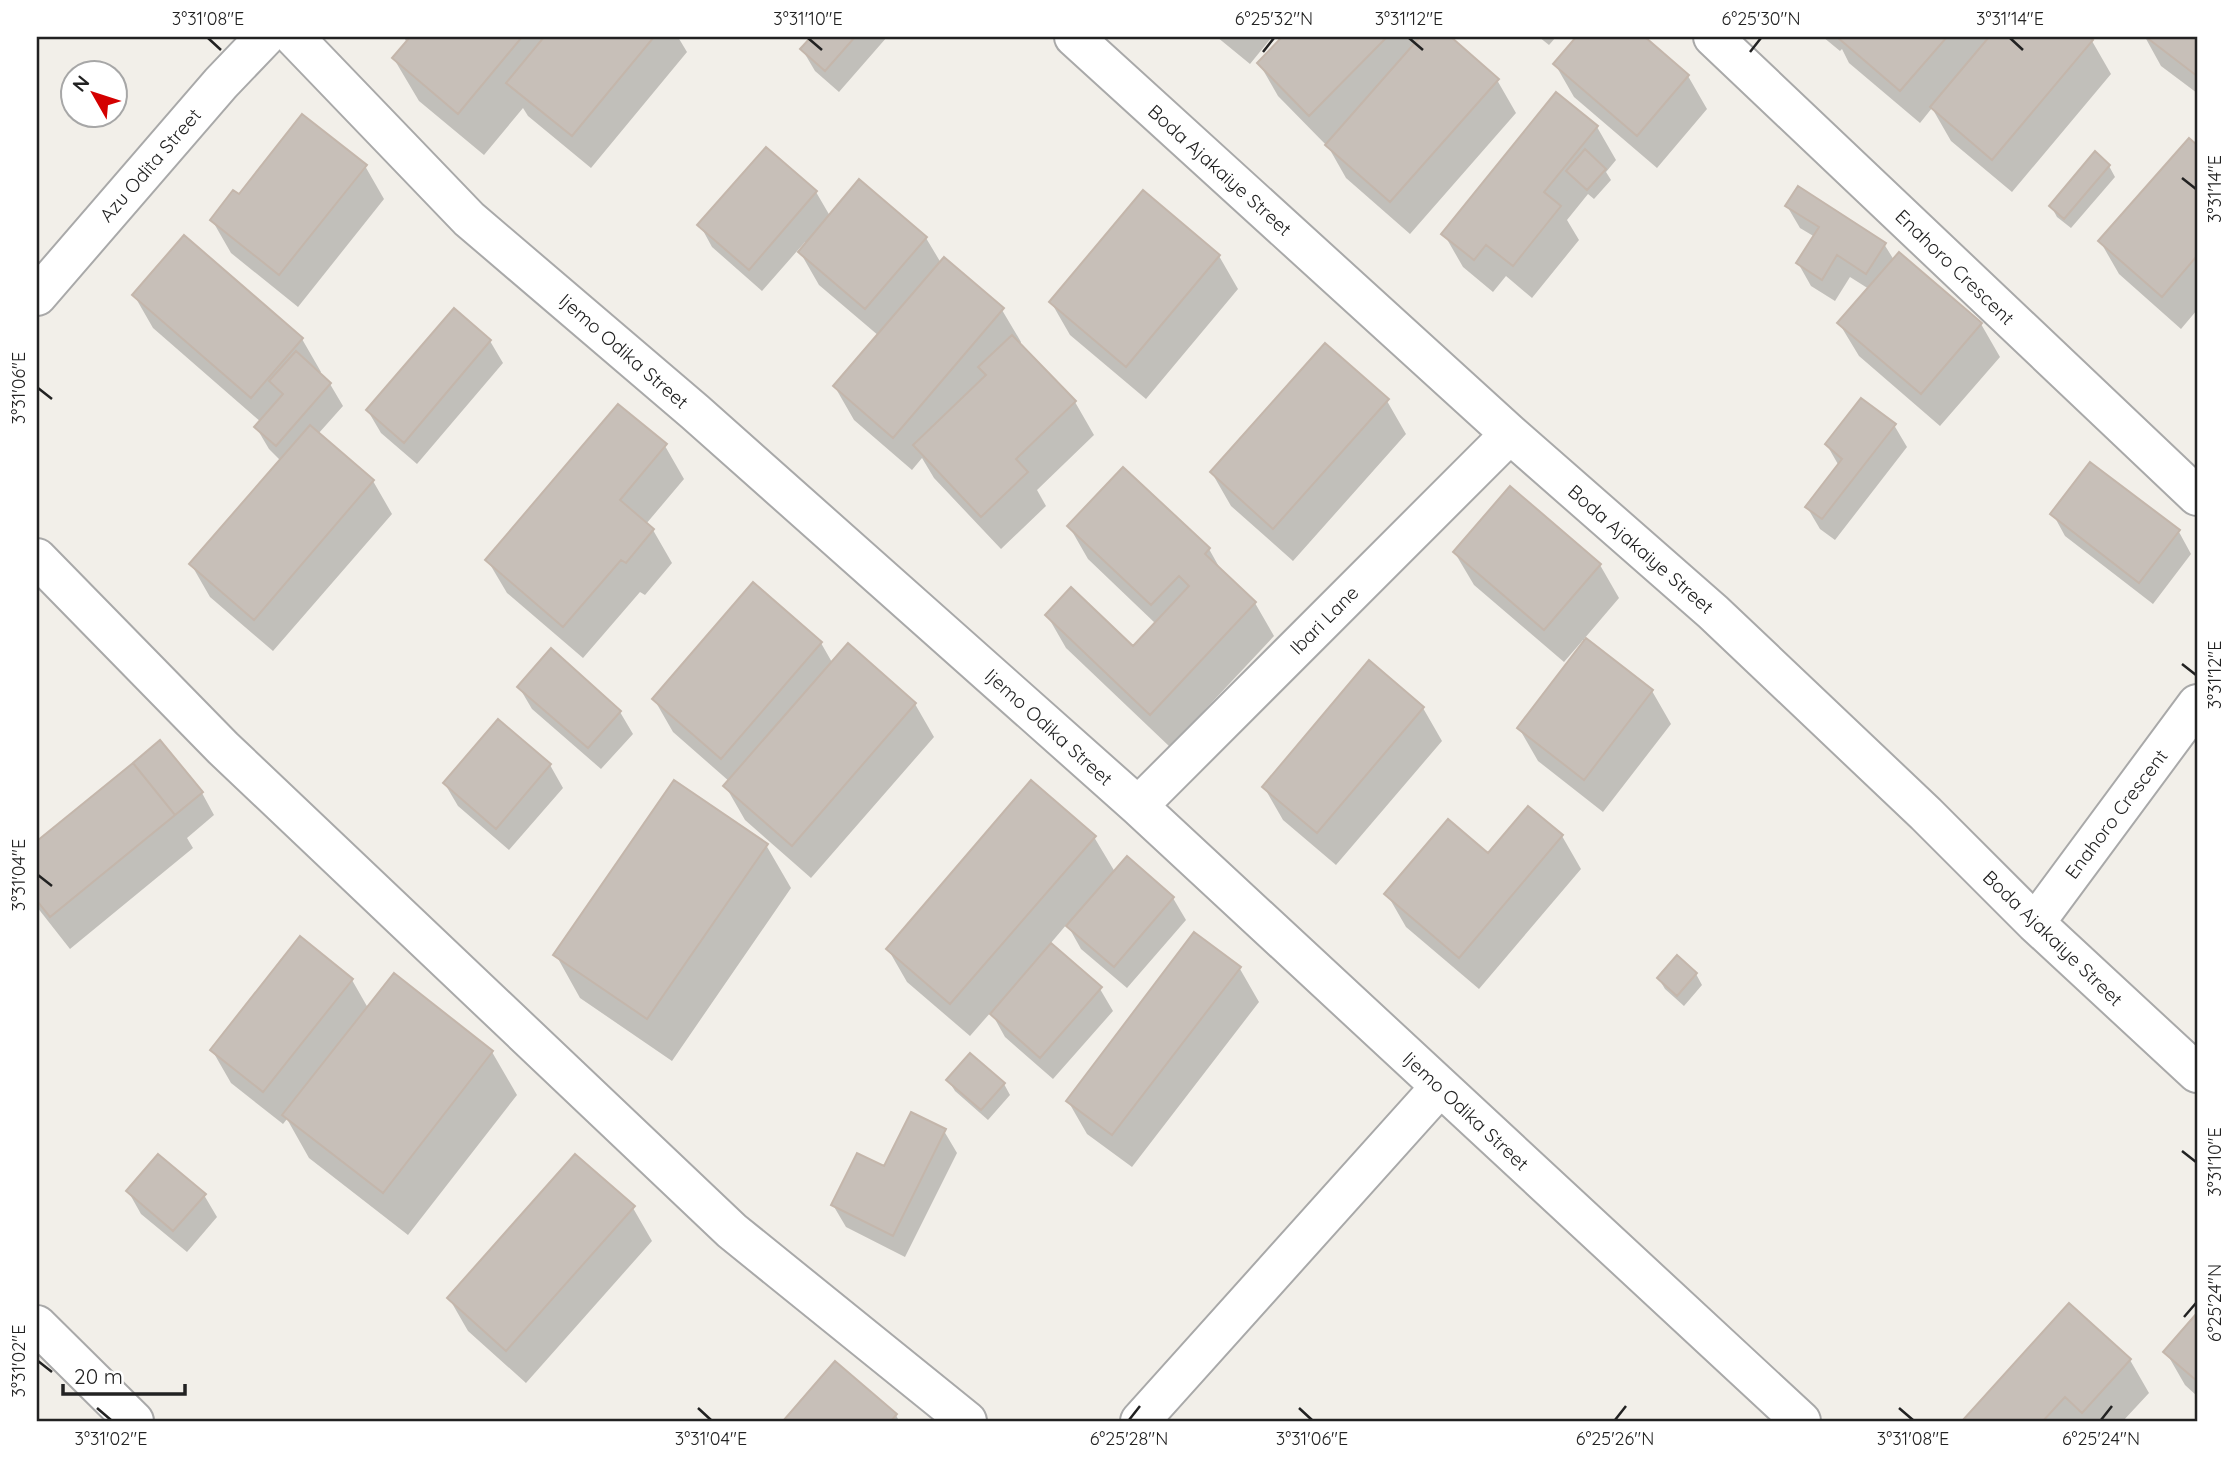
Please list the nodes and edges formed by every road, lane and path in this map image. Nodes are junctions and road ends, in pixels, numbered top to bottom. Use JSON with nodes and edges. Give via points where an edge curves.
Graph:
{"nodes":[{"id":1,"x":265,"y":37,"type":"edge"},
{"id":2,"x":294,"y":37,"type":"edge"},
{"id":3,"x":1074,"y":37,"type":"edge"},
{"id":4,"x":1713,"y":37,"type":"edge"},
{"id":5,"x":37,"y":296,"type":"edge"},
{"id":6,"x":1510,"y":434,"type":"junction"},
{"id":7,"x":2197,"y":496,"type":"edge"},
{"id":8,"x":37,"y":558,"type":"edge"},
{"id":9,"x":2197,"y":704,"type":"edge"},
{"id":10,"x":1138,"y":806,"type":"junction"},
{"id":11,"x":2035,"y":923,"type":"junction"},
{"id":12,"x":2197,"y":1073,"type":"edge"},
{"id":13,"x":1440,"y":1087,"type":"junction"},
{"id":14,"x":37,"y":1325,"type":"edge"},
{"id":15,"x":134,"y":1421,"type":"edge"},
{"id":16,"x":967,"y":1421,"type":"edge"},
{"id":17,"x":1140,"y":1421,"type":"edge"},
{"id":18,"x":1801,"y":1421,"type":"edge"}],
"edges":[{"from":1,"to":5,"type":"street","name":"Azu Odita Street"},
{"from":2,"to":10,"type":"street","name":"Ijemo Odika Street","via":[[470,219],[695,412]]},
{"from":3,"to":6,"type":"street","name":"Boda Ajakaiye Street"},
{"from":4,"to":7,"type":"street","name":"Enahoro Crescent"},
{"from":6,"to":10,"type":"street","name":"Ibari Lane"},
{"from":6,"to":11,"type":"street","name":"Boda Ajakaiye Street","via":[[1713,611]]},
{"from":8,"to":16,"type":"street","via":[[223,748],[732,1231]]},
{"from":9,"to":11,"type":"street","name":"Enahoro Crescent"},
{"from":10,"to":13,"type":"street","name":"Ijemo Odika Street"},
{"from":11,"to":12,"type":"street","name":"Boda Ajakaiye Street"},
{"from":13,"to":17,"type":"street"},
{"from":13,"to":18,"type":"street","name":"Ijemo Odika Street"},
{"from":14,"to":15,"type":"street"}]}
